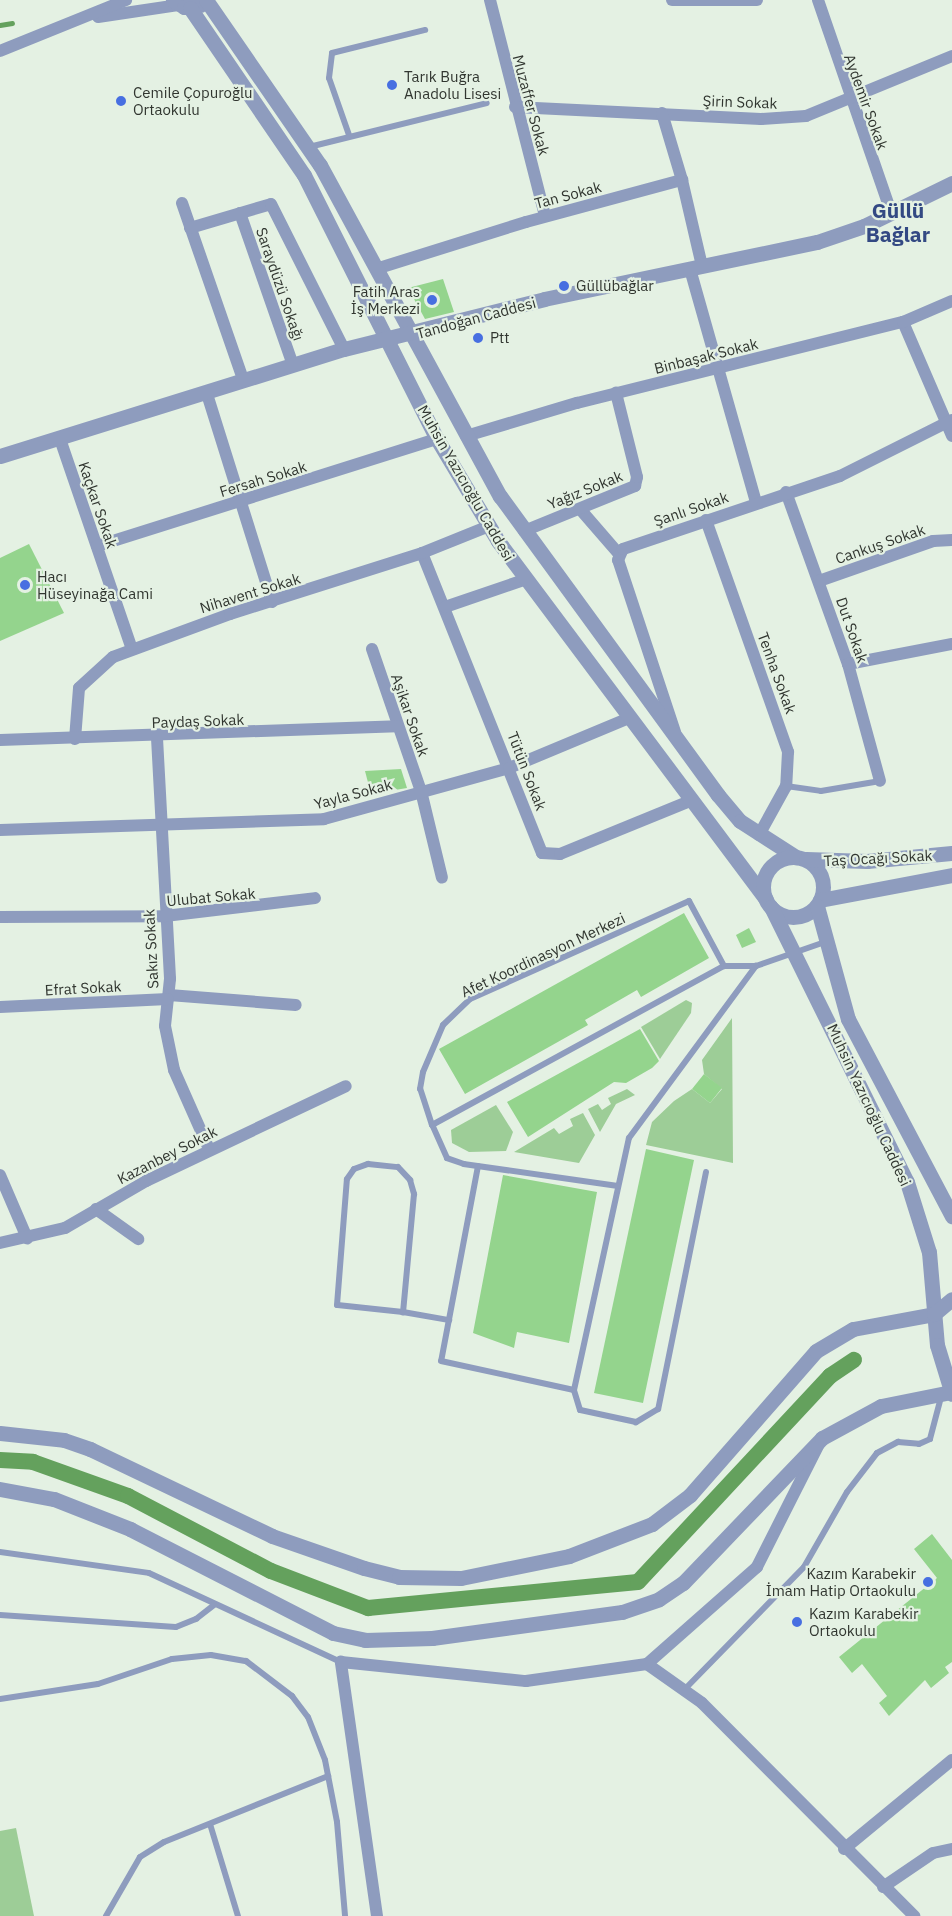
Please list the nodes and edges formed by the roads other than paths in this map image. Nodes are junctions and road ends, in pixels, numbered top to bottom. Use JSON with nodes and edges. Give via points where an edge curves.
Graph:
{"nodes":[{"id":1,"x":126,"y":0,"type":"edge"},
{"id":2,"x":205,"y":0,"type":"edge"},
{"id":3,"x":490,"y":0,"type":"edge"},
{"id":4,"x":672,"y":0,"type":"edge"},
{"id":5,"x":757,"y":0,"type":"edge"},
{"id":6,"x":818,"y":0,"type":"edge"},
{"id":7,"x":180,"y":4,"type":"edge"},
{"id":8,"x":76,"y":20,"type":"junction"},
{"id":9,"x":425,"y":30,"type":"dead end"},
{"id":10,"x":0,"y":51,"type":"edge"},
{"id":11,"x":952,"y":56,"type":"edge"},
{"id":12,"x":849,"y":100,"type":"junction"},
{"id":13,"x":488,"y":103,"type":"dead end"},
{"id":14,"x":515,"y":107,"type":"junction"},
{"id":15,"x":662,"y":113,"type":"junction"},
{"id":16,"x":349,"y":135,"type":"junction"},
{"id":17,"x":308,"y":148,"type":"junction"},
{"id":18,"x":682,"y":180,"type":"junction"},
{"id":19,"x":952,"y":183,"type":"edge"},
{"id":20,"x":182,"y":203,"type":"dead end"},
{"id":21,"x":891,"y":212,"type":"junction"},
{"id":22,"x":240,"y":213,"type":"junction"},
{"id":23,"x":545,"y":216,"type":"junction"},
{"id":24,"x":190,"y":228,"type":"junction"},
{"id":25,"x":379,"y":268,"type":"junction"},
{"id":26,"x":696,"y":268,"type":"junction"},
{"id":27,"x":952,"y":301,"type":"edge"},
{"id":28,"x":903,"y":322,"type":"junction"},
{"id":29,"x":414,"y":335,"type":"junction"},
{"id":30,"x":388,"y":338,"type":"junction"},
{"id":31,"x":344,"y":349,"type":"junction"},
{"id":32,"x":292,"y":365,"type":"junction"},
{"id":33,"x":716,"y":369,"type":"junction"},
{"id":34,"x":244,"y":381,"type":"junction"},
{"id":35,"x":616,"y":393,"type":"junction"},
{"id":36,"x":207,"y":394,"type":"junction"},
{"id":37,"x":949,"y":421,"type":"edge"},
{"id":38,"x":466,"y":436,"type":"junction"},
{"id":39,"x":952,"y":436,"type":"edge"},
{"id":40,"x":60,"y":439,"type":"junction"},
{"id":41,"x":437,"y":439,"type":"junction"},
{"id":42,"x":0,"y":456,"type":"edge"},
{"id":43,"x":786,"y":492,"type":"junction"},
{"id":44,"x":241,"y":501,"type":"junction"},
{"id":45,"x":756,"y":502,"type":"junction"},
{"id":46,"x":580,"y":509,"type":"junction"},
{"id":47,"x":706,"y":520,"type":"junction"},
{"id":48,"x":489,"y":526,"type":"junction"},
{"id":49,"x":524,"y":531,"type":"junction"},
{"id":50,"x":952,"y":540,"type":"edge"},
{"id":51,"x":498,"y":541,"type":"junction"},
{"id":52,"x":97,"y":546,"type":"junction"},
{"id":53,"x":423,"y":553,"type":"junction"},
{"id":54,"x":619,"y":554,"type":"junction"},
{"id":55,"x":524,"y":580,"type":"junction"},
{"id":56,"x":819,"y":581,"type":"junction"},
{"id":57,"x":272,"y":602,"type":"junction"},
{"id":58,"x":445,"y":607,"type":"junction"},
{"id":59,"x":952,"y":644,"type":"edge"},
{"id":60,"x":132,"y":648,"type":"junction"},
{"id":61,"x":372,"y":649,"type":"dead end"},
{"id":62,"x":848,"y":664,"type":"junction"},
{"id":63,"x":628,"y":718,"type":"junction"},
{"id":64,"x":397,"y":726,"type":"junction"},
{"id":65,"x":157,"y":738,"type":"junction"},
{"id":66,"x":677,"y":738,"type":"junction"},
{"id":67,"x":75,"y":739,"type":"junction"},
{"id":68,"x":0,"y":740,"type":"edge"},
{"id":69,"x":509,"y":768,"type":"junction"},
{"id":70,"x":880,"y":781,"type":"joint"},
{"id":71,"x":786,"y":786,"type":"junction"},
{"id":72,"x":421,"y":791,"type":"junction"},
{"id":73,"x":690,"y":801,"type":"junction"},
{"id":74,"x":159,"y":826,"type":"junction"},
{"id":75,"x":0,"y":830,"type":"edge"},
{"id":76,"x":759,"y":835,"type":"junction"},
{"id":77,"x":952,"y":853,"type":"edge"},
{"id":78,"x":800,"y":858,"type":"junction"},
{"id":79,"x":952,"y":875,"type":"edge"},
{"id":80,"x":442,"y":878,"type":"dead end"},
{"id":81,"x":315,"y":898,"type":"dead end"},
{"id":82,"x":768,"y":903,"type":"junction"},
{"id":83,"x":819,"y":903,"type":"junction"},
{"id":84,"x":165,"y":916,"type":"junction"},
{"id":85,"x":0,"y":917,"type":"edge"},
{"id":86,"x":827,"y":941,"type":"junction"},
{"id":87,"x":794,"y":953,"type":"junction"},
{"id":88,"x":724,"y":966,"type":"junction"},
{"id":89,"x":756,"y":966,"type":"junction"},
{"id":90,"x":168,"y":997,"type":"junction"},
{"id":91,"x":296,"y":1005,"type":"dead end"},
{"id":92,"x":0,"y":1007,"type":"edge"},
{"id":93,"x":346,"y":1086,"type":"dead end"},
{"id":94,"x":432,"y":1125,"type":"junction"},
{"id":95,"x":209,"y":1149,"type":"junction"},
{"id":96,"x":478,"y":1166,"type":"junction"},
{"id":97,"x":706,"y":1172,"type":"dead end"},
{"id":98,"x":0,"y":1175,"type":"edge"},
{"id":99,"x":618,"y":1186,"type":"junction"},
{"id":100,"x":96,"y":1209,"type":"junction"},
{"id":101,"x":952,"y":1216,"type":"edge"},
{"id":102,"x":27,"y":1238,"type":"junction"},
{"id":103,"x":138,"y":1239,"type":"dead end"},
{"id":104,"x":0,"y":1243,"type":"edge"},
{"id":105,"x":952,"y":1299,"type":"edge"},
{"id":106,"x":403,"y":1312,"type":"junction"},
{"id":107,"x":934,"y":1314,"type":"junction"},
{"id":108,"x":449,"y":1320,"type":"junction"},
{"id":109,"x":574,"y":1390,"type":"junction"},
{"id":110,"x":948,"y":1393,"type":"edge"},
{"id":111,"x":0,"y":1433,"type":"edge"},
{"id":112,"x":822,"y":1438,"type":"junction"},
{"id":113,"x":0,"y":1489,"type":"edge"},
{"id":114,"x":0,"y":1552,"type":"edge"},
{"id":115,"x":214,"y":1605,"type":"junction"},
{"id":116,"x":0,"y":1615,"type":"edge"},
{"id":117,"x":341,"y":1662,"type":"junction"},
{"id":118,"x":647,"y":1664,"type":"junction"},
{"id":119,"x":684,"y":1690,"type":"junction"},
{"id":120,"x":0,"y":1698,"type":"edge"},
{"id":121,"x":952,"y":1760,"type":"edge"},
{"id":122,"x":328,"y":1776,"type":"junction"},
{"id":123,"x":210,"y":1824,"type":"junction"},
{"id":124,"x":952,"y":1849,"type":"edge"},
{"id":125,"x":844,"y":1850,"type":"junction"},
{"id":126,"x":883,"y":1887,"type":"junction"},
{"id":127,"x":105,"y":1916,"type":"edge"},
{"id":128,"x":238,"y":1916,"type":"edge"},
{"id":129,"x":345,"y":1916,"type":"edge"},
{"id":130,"x":377,"y":1916,"type":"edge"},
{"id":131,"x":914,"y":1916,"type":"edge"}],
"edges":[{"from":1,"to":8,"type":"street"},
{"from":2,"to":7,"type":"street"},
{"from":2,"to":17,"type":"street","name":"Muhsin Yazıcıoğlu Caddesi"},
{"from":3,"to":14,"type":"street","name":"Muzaffer Sokak"},
{"from":4,"to":5,"type":"street"},
{"from":6,"to":12,"type":"street","name":"Aydemir Sokak"},
{"from":7,"to":8,"type":"street"},
{"from":7,"to":30,"type":"street","name":"Muhsin Yazıcıoğlu Caddesi","via":[[304,175]]},
{"from":8,"to":10,"type":"street"},
{"from":9,"to":16,"type":"lane","via":[[332,53],[329,78]]},
{"from":11,"to":12,"type":"street","name":"Şirin Sokak"},
{"from":12,"to":15,"type":"street","name":"Şirin Sokak","via":[[806,116],[779,119]]},
{"from":12,"to":21,"type":"street","name":"Aydemir Sokak"},
{"from":13,"to":16,"type":"lane"},
{"from":14,"to":15,"type":"street","name":"Şirin Sokak"},
{"from":14,"to":23,"type":"street","name":"Muzaffer Sokak"},
{"from":15,"to":18,"type":"street"},
{"from":16,"to":17,"type":"lane"},
{"from":17,"to":25,"type":"street","name":"Muhsin Yazıcıoğlu Caddesi"},
{"from":18,"to":23,"type":"street","name":"Tan Sokak"},
{"from":18,"to":26,"type":"street"},
{"from":19,"to":21,"type":"street","name":"Tandoğan Caddesi"},
{"from":20,"to":24,"type":"street"},
{"from":21,"to":26,"type":"street","name":"Tandoğan Caddesi","via":[[817,242]]},
{"from":22,"to":24,"type":"street"},
{"from":22,"to":31,"type":"street","via":[[271,204]]},
{"from":22,"to":32,"type":"street","name":"Saraydüzü Sokağı"},
{"from":23,"to":25,"type":"street","name":"Tan Sokak"},
{"from":24,"to":34,"type":"street"},
{"from":25,"to":29,"type":"street","name":"Muhsin Yazıcıoğlu Caddesi"},
{"from":26,"to":29,"type":"street","name":"Tandoğan Caddesi","via":[[544,299]]},
{"from":26,"to":33,"type":"street"},
{"from":27,"to":28,"type":"street","name":"Binbaşak Sokak"},
{"from":28,"to":33,"type":"street","name":"Binbaşak Sokak"},
{"from":28,"to":37,"type":"street"},
{"from":29,"to":30,"type":"street","name":"Tandoğan Caddesi"},
{"from":29,"to":38,"type":"street","name":"Muhsin Yazıcıoğlu Caddesi"},
{"from":30,"to":31,"type":"street","name":"Tandoğan Caddesi"},
{"from":30,"to":41,"type":"street","name":"Muhsin Yazıcıoğlu Caddesi"},
{"from":31,"to":32,"type":"street","name":"Tandoğan Caddesi"},
{"from":32,"to":34,"type":"street","name":"Tandoğan Caddesi"},
{"from":33,"to":35,"type":"street","name":"Binbaşak Sokak"},
{"from":33,"to":45,"type":"street"},
{"from":34,"to":36,"type":"street","name":"Tandoğan Caddesi"},
{"from":35,"to":38,"type":"street","name":"Binbaşak Sokak"},
{"from":35,"to":46,"type":"street","name":"Yağız Sokak","via":[[637,477],[635,486]]},
{"from":36,"to":40,"type":"street","name":"Tandoğan Caddesi"},
{"from":36,"to":44,"type":"street"},
{"from":37,"to":39,"type":"street"},
{"from":37,"to":43,"type":"street","name":"Şanlı Sokak","via":[[840,476]]},
{"from":38,"to":49,"type":"street","name":"Muhsin Yazıcıoğlu Caddesi"},
{"from":40,"to":42,"type":"street","name":"Tandoğan Caddesi"},
{"from":40,"to":52,"type":"street","name":"Kaçkar Sokak"},
{"from":41,"to":44,"type":"street","name":"Fersah Sokak"},
{"from":41,"to":48,"type":"street","name":"Muhsin Yazıcıoğlu Caddesi"},
{"from":43,"to":45,"type":"street","name":"Şanlı Sokak"},
{"from":43,"to":56,"type":"street","name":"Dut Sokak"},
{"from":44,"to":52,"type":"street","name":"Fersah Sokak"},
{"from":44,"to":57,"type":"street"},
{"from":45,"to":47,"type":"street","name":"Şanlı Sokak"},
{"from":46,"to":49,"type":"street","name":"Yağız Sokak"},
{"from":46,"to":54,"type":"street"},
{"from":47,"to":54,"type":"street","name":"Şanlı Sokak","via":[[623,549]]},
{"from":47,"to":71,"type":"street","name":"Tenha Sokak","via":[[783,736],[790,767]]},
{"from":48,"to":51,"type":"street","name":"Muhsin Yazıcıoğlu Caddesi"},
{"from":48,"to":53,"type":"street","name":"Nihavent Sokak"},
{"from":49,"to":51,"type":"street"},
{"from":49,"to":66,"type":"street","name":"Muhsin Yazıcıoğlu Caddesi"},
{"from":50,"to":56,"type":"street","name":"Cankuş Sokak","via":[[933,541]]},
{"from":51,"to":55,"type":"street","name":"Muhsin Yazıcıoğlu Caddesi"},
{"from":52,"to":60,"type":"street","name":"Kaçkar Sokak"},
{"from":53,"to":57,"type":"street","name":"Nihavent Sokak"},
{"from":53,"to":58,"type":"street","name":"Tütün Sokak"},
{"from":54,"to":66,"type":"street"},
{"from":55,"to":58,"type":"street"},
{"from":55,"to":63,"type":"street","name":"Muhsin Yazıcıoğlu Caddesi"},
{"from":56,"to":62,"type":"street","name":"Dut Sokak"},
{"from":57,"to":60,"type":"street","name":"Nihavent Sokak"},
{"from":58,"to":69,"type":"street","name":"Tütün Sokak"},
{"from":59,"to":62,"type":"street"},
{"from":60,"to":67,"type":"street","name":"Nihavent Sokak","via":[[102,664],[79,688]]},
{"from":61,"to":64,"type":"street","name":"Aşikar Sokak"},
{"from":62,"to":70,"type":"street","name":"Dut Sokak"},
{"from":63,"to":69,"type":"street","name":"Yayla Sokak"},
{"from":63,"to":73,"type":"street","name":"Muhsin Yazıcıoğlu Caddesi"},
{"from":64,"to":65,"type":"street","name":"Paydaş Sokak"},
{"from":64,"to":72,"type":"street","name":"Aşikar Sokak"},
{"from":65,"to":67,"type":"street","name":"Paydaş Sokak"},
{"from":65,"to":74,"type":"street","name":"Sakız Sokak"},
{"from":66,"to":76,"type":"street","name":"Muhsin Yazıcıoğlu Caddesi","via":[[718,795]]},
{"from":67,"to":68,"type":"street","name":"Paydaş Sokak"},
{"from":69,"to":72,"type":"street","name":"Yayla Sokak"},
{"from":69,"to":73,"type":"street","name":"Tütün Sokak","via":[[542,854],[549,857]]},
{"from":70,"to":71,"type":"lane","via":[[821,791]]},
{"from":71,"to":76,"type":"street","name":"Tenha Sokak"},
{"from":72,"to":74,"type":"street","name":"Yayla Sokak","via":[[324,819]]},
{"from":72,"to":80,"type":"street","name":"Aşikar Sokak"},
{"from":73,"to":82,"type":"street","name":"Muhsin Yazıcıoğlu Caddesi"},
{"from":74,"to":75,"type":"street","name":"Yayla Sokak"},
{"from":74,"to":84,"type":"street","name":"Sakız Sokak"},
{"from":76,"to":78,"type":"street","name":"Muhsin Yazıcıoğlu Caddesi"},
{"from":77,"to":78,"type":"street","name":"Taş Ocağı Sokak","via":[[867,861]]},
{"from":78,"to":82,"type":"street","via":[[781,860],[769,869],[764,883]]},
{"from":78,"to":83,"type":"street","via":[[823,879]]},
{"from":79,"to":83,"type":"street","name":"Taş Ocağı Sokak"},
{"from":81,"to":84,"type":"street","name":"Ulubat Sokak"},
{"from":82,"to":83,"type":"street","via":[[794,917]]},
{"from":82,"to":87,"type":"street","name":"Muhsin Yazıcıoğlu Caddesi"},
{"from":83,"to":86,"type":"street","name":"Muhsin Yazıcıoğlu Caddesi"},
{"from":84,"to":85,"type":"street","name":"Ulubat Sokak"},
{"from":84,"to":90,"type":"street","name":"Sakız Sokak"},
{"from":86,"to":87,"type":"lane"},
{"from":86,"to":101,"type":"street","name":"Muhsin Yazıcıoğlu Caddesi","via":[[848,1019]]},
{"from":87,"to":89,"type":"lane"},
{"from":87,"to":107,"type":"street","name":"Muhsin Yazıcıoğlu Caddesi","via":[[907,1182],[929,1252]]},
{"from":88,"to":89,"type":"lane"},
{"from":88,"to":94,"type":"lane"},
{"from":88,"to":94,"type":"lane","name":"Afet Koordinasyon Merkezi","via":[[689,901],[470,999],[444,1025],[423,1072],[420,1089]]},
{"from":89,"to":99,"type":"lane","via":[[629,1137]]},
{"from":90,"to":91,"type":"street","name":"Efrat Sokak"},
{"from":90,"to":92,"type":"street","name":"Efrat Sokak"},
{"from":90,"to":95,"type":"street","name":"Sakız Sokak","via":[[165,1026],[174,1070]]},
{"from":93,"to":95,"type":"street","name":"Kazanbey Sokak"},
{"from":94,"to":96,"type":"lane","name":"Afet Koordinasyon Merkezi","via":[[447,1158]]},
{"from":95,"to":100,"type":"street","name":"Kazanbey Sokak"},
{"from":96,"to":99,"type":"lane","name":"Afet Koordinasyon Merkezi"},
{"from":96,"to":108,"type":"lane"},
{"from":97,"to":109,"type":"lane","via":[[658,1409],[645,1421],[613,1421],[580,1410]]},
{"from":98,"to":102,"type":"street"},
{"from":99,"to":109,"type":"lane"},
{"from":100,"to":102,"type":"street","name":"Kazanbey Sokak","via":[[65,1228]]},
{"from":100,"to":103,"type":"street"},
{"from":102,"to":104,"type":"street","name":"Kazanbey Sokak"},
{"from":105,"to":107,"type":"street"},
{"from":106,"to":106,"type":"lane","via":[[414,1194],[410,1180],[398,1167],[368,1164],[354,1168],[347,1179],[337,1305]]},
{"from":106,"to":108,"type":"lane"},
{"from":107,"to":110,"type":"street","name":"Muhsin Yazıcıoğlu Caddesi"},
{"from":107,"to":111,"type":"street","via":[[853,1329],[816,1351],[690,1495],[652,1524],[569,1556],[461,1578],[399,1577],[364,1568],[272,1536],[90,1449],[64,1440]]},
{"from":108,"to":109,"type":"lane","via":[[441,1360]]},
{"from":110,"to":112,"type":"street","via":[[881,1406]]},
{"from":110,"to":119,"type":"lane","via":[[930,1439],[919,1444],[898,1442],[877,1452],[804,1567]]},
{"from":112,"to":113,"type":"street","via":[[690,1576],[659,1599],[622,1612],[397,1641],[364,1640],[312,1625],[130,1529],[54,1499]]},
{"from":112,"to":118,"type":"street","via":[[757,1567]]},
{"from":114,"to":115,"type":"lane","via":[[136,1569]]},
{"from":115,"to":116,"type":"lane","via":[[196,1619],[176,1627]]},
{"from":115,"to":117,"type":"lane"},
{"from":117,"to":118,"type":"street","via":[[526,1681]]},
{"from":117,"to":130,"type":"street"},
{"from":118,"to":119,"type":"street"},
{"from":119,"to":125,"type":"street","via":[[702,1703]]},
{"from":120,"to":122,"type":"lane","via":[[98,1684],[171,1659],[211,1655],[246,1661],[292,1696],[308,1717]]},
{"from":121,"to":125,"type":"street","via":[[887,1810]]},
{"from":122,"to":123,"type":"lane"},
{"from":122,"to":129,"type":"lane","via":[[337,1822]]},
{"from":123,"to":127,"type":"lane","via":[[140,1857]]},
{"from":123,"to":128,"type":"lane"},
{"from":124,"to":126,"type":"street","via":[[933,1853]]},
{"from":125,"to":126,"type":"street"},
{"from":126,"to":131,"type":"street"}]}
